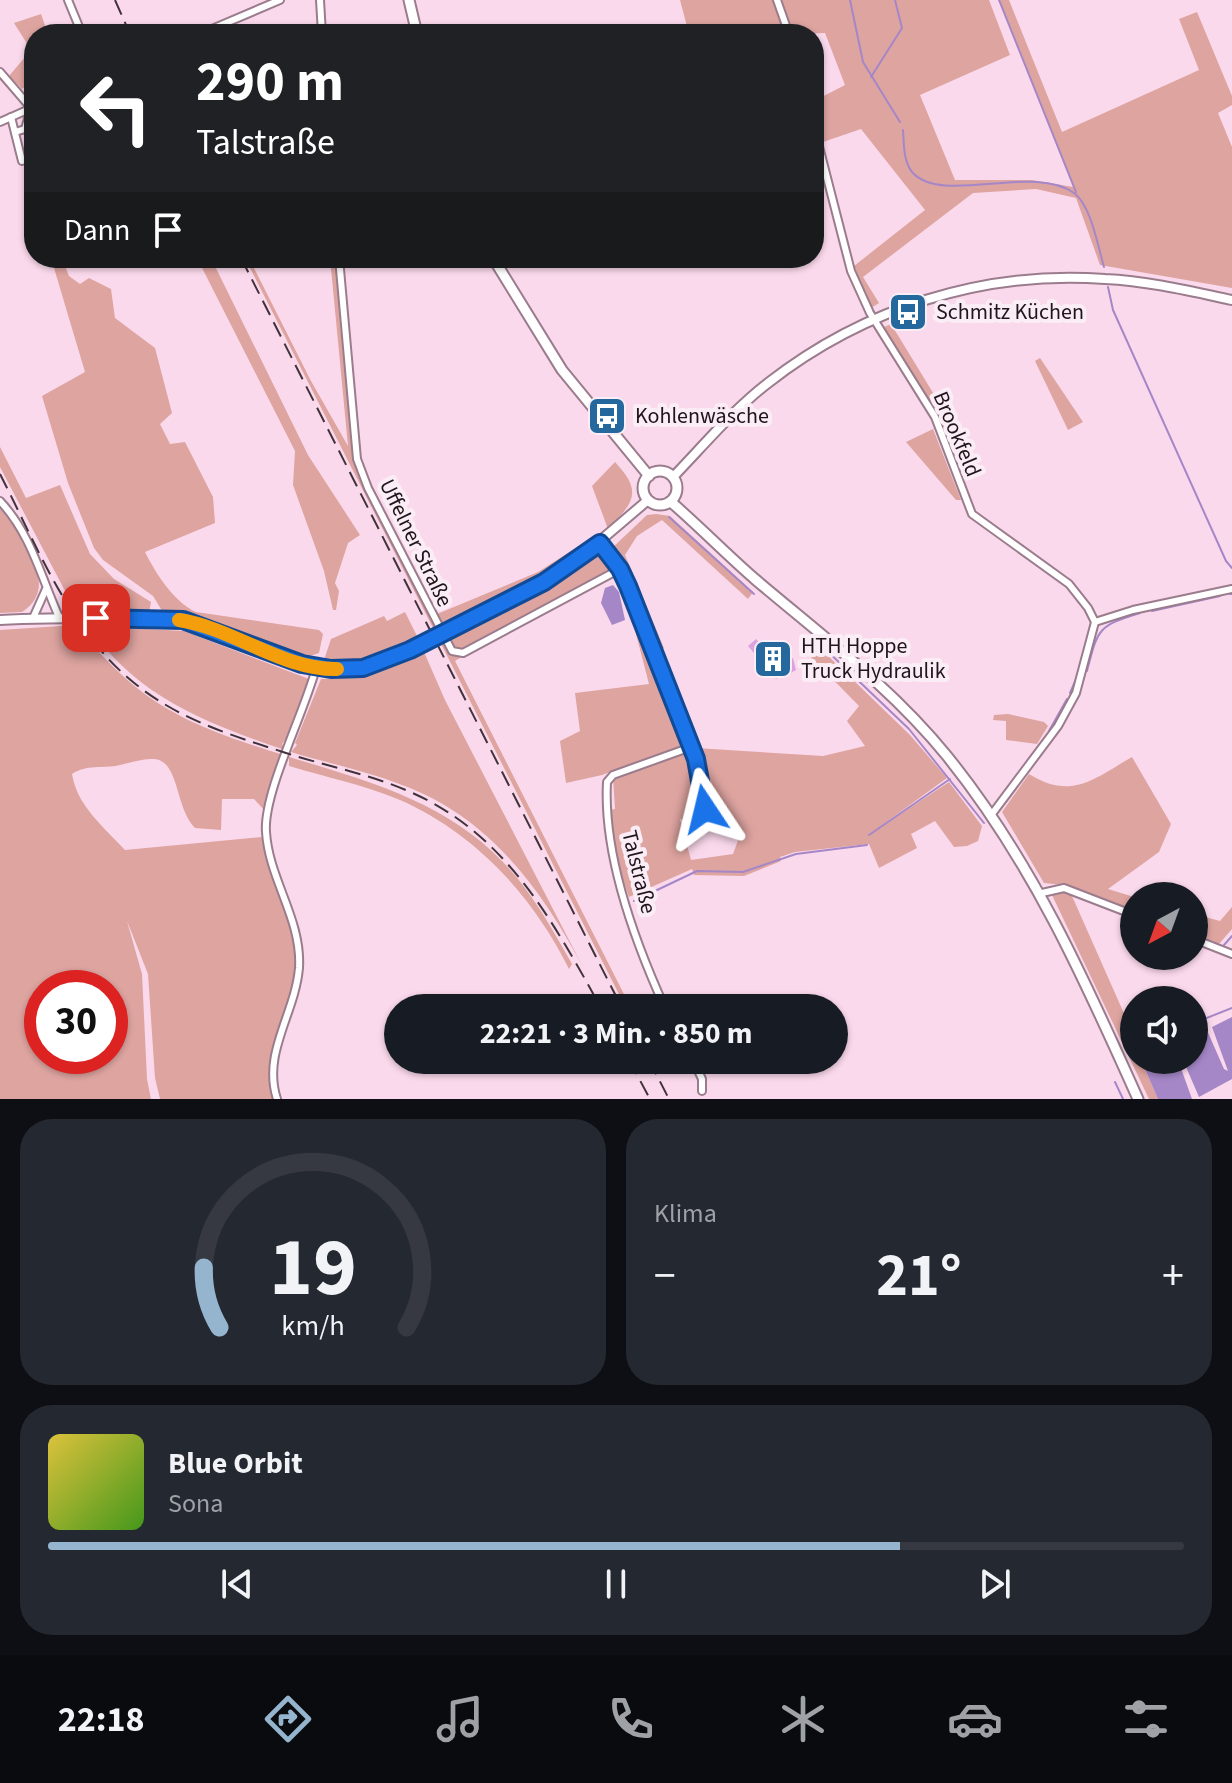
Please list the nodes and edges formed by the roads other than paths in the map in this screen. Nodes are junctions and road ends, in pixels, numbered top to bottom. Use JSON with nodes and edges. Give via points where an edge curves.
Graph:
{"nodes":[{"id":1,"x":68,"y":0,"type":"edge"},
{"id":2,"x":280,"y":0,"type":"edge"},
{"id":3,"x":320,"y":0,"type":"edge"},
{"id":4,"x":409,"y":0,"type":"edge"},
{"id":5,"x":777,"y":0,"type":"edge"},
{"id":6,"x":78,"y":24,"type":"edge"},
{"id":7,"x":224,"y":24,"type":"edge"},
{"id":8,"x":321,"y":24,"type":"edge"},
{"id":9,"x":415,"y":24,"type":"edge"},
{"id":10,"x":785,"y":24,"type":"edge"},
{"id":11,"x":0,"y":72,"type":"edge"},
{"id":12,"x":24,"y":97,"type":"edge"},
{"id":13,"x":24,"y":111,"type":"edge"},
{"id":14,"x":11,"y":117,"type":"junction"},
{"id":15,"x":0,"y":122,"type":"edge"},
{"id":16,"x":24,"y":129,"type":"edge"},
{"id":17,"x":15,"y":132,"type":"junction"},
{"id":18,"x":22,"y":161,"type":"dead end"},
{"id":19,"x":824,"y":166,"type":"edge"},
{"id":20,"x":340,"y":268,"type":"edge"},
{"id":21,"x":499,"y":268,"type":"edge"},
{"id":22,"x":1232,"y":300,"type":"edge"},
{"id":23,"x":874,"y":319,"type":"junction"},
{"id":24,"x":649,"y":476,"type":"junction"},
{"id":25,"x":673,"y":477,"type":"junction"},
{"id":26,"x":648,"y":500,"type":"junction"},
{"id":27,"x":0,"y":501,"type":"edge"},
{"id":28,"x":671,"y":502,"type":"junction"},
{"id":29,"x":600,"y":543,"type":"junction"},
{"id":30,"x":620,"y":569,"type":"junction"},
{"id":31,"x":46,"y":589,"type":"junction"},
{"id":32,"x":1232,"y":589,"type":"edge"},
{"id":33,"x":59,"y":617,"type":"junction"},
{"id":34,"x":33,"y":618,"type":"junction"},
{"id":35,"x":0,"y":620,"type":"edge"},
{"id":36,"x":1095,"y":622,"type":"junction"},
{"id":37,"x":316,"y":668,"type":"junction"},
{"id":38,"x":691,"y":747,"type":"junction"},
{"id":39,"x":992,"y":814,"type":"junction"},
{"id":40,"x":717,"y":826,"type":"dead end"},
{"id":41,"x":1042,"y":893,"type":"junction"},
{"id":42,"x":1120,"y":910,"type":"edge"},
{"id":43,"x":1208,"y":945,"type":"edge"},
{"id":44,"x":1232,"y":954,"type":"edge"},
{"id":45,"x":659,"y":994,"type":"edge"},
{"id":46,"x":700,"y":1074,"type":"edge"},
{"id":47,"x":702,"y":1091,"type":"dead end"},
{"id":48,"x":277,"y":1099,"type":"edge"},
{"id":49,"x":1138,"y":1099,"type":"edge"}],
"edges":[{"from":1,"to":6,"type":"street"},
{"from":2,"to":7,"type":"street"},
{"from":3,"to":8,"type":"street"},
{"from":4,"to":9,"type":"main road"},
{"from":5,"to":10,"type":"street"},
{"from":11,"to":12,"type":"street"},
{"from":13,"to":14,"type":"street"},
{"from":14,"to":15,"type":"street"},
{"from":14,"to":17,"type":"street"},
{"from":16,"to":17,"type":"street"},
{"from":17,"to":18,"type":"street"},
{"from":19,"to":23,"type":"street","name":"Brookfeld","via":[[851,271]]},
{"from":20,"to":30,"type":"street","name":"Uffelner Straße","via":[[357,459],[452,651],[463,653]]},
{"from":21,"to":24,"type":"main road","via":[[562,370]]},
{"from":22,"to":23,"type":"street","via":[[1106,279],[1031,278],[960,290]]},
{"from":23,"to":25,"type":"street","via":[[768,383]]},
{"from":23,"to":36,"type":"street","name":"Brookfeld","via":[[935,417],[972,514],[1069,584]]},
{"from":24,"to":25,"type":"main road","via":[[663,472]]},
{"from":24,"to":26,"type":"main road","via":[[643,491]]},
{"from":25,"to":28,"type":"main road","via":[[677,487]]},
{"from":26,"to":28,"type":"main road","via":[[657,505]]},
{"from":26,"to":29,"type":"street"},
{"from":27,"to":31,"type":"street","via":[[40,565]]},
{"from":28,"to":39,"type":"main road","via":[[890,695]]},
{"from":29,"to":30,"type":"street"},
{"from":29,"to":37,"type":"street","bridge":true,"via":[[544,582],[410,650],[363,668]]},
{"from":30,"to":38,"type":"street"},
{"from":31,"to":33,"type":"street"},
{"from":31,"to":34,"type":"street"},
{"from":32,"to":36,"type":"street"},
{"from":33,"to":34,"type":"street"},
{"from":33,"to":37,"type":"street","via":[[183,620]]},
{"from":34,"to":35,"type":"street"},
{"from":36,"to":39,"type":"street","via":[[1076,693],[1058,726]]},
{"from":37,"to":48,"type":"street","via":[[265,831],[299,945],[298,975],[271,1072]]},
{"from":38,"to":40,"type":"street","via":[[705,809]]},
{"from":38,"to":45,"type":"street","name":"Talstraße","via":[[613,775],[607,782],[613,857]]},
{"from":39,"to":41,"type":"main road"},
{"from":41,"to":42,"type":"street","via":[[1064,888]]},
{"from":41,"to":49,"type":"main road"},
{"from":43,"to":44,"type":"street"},
{"from":46,"to":47,"type":"street"}]}
